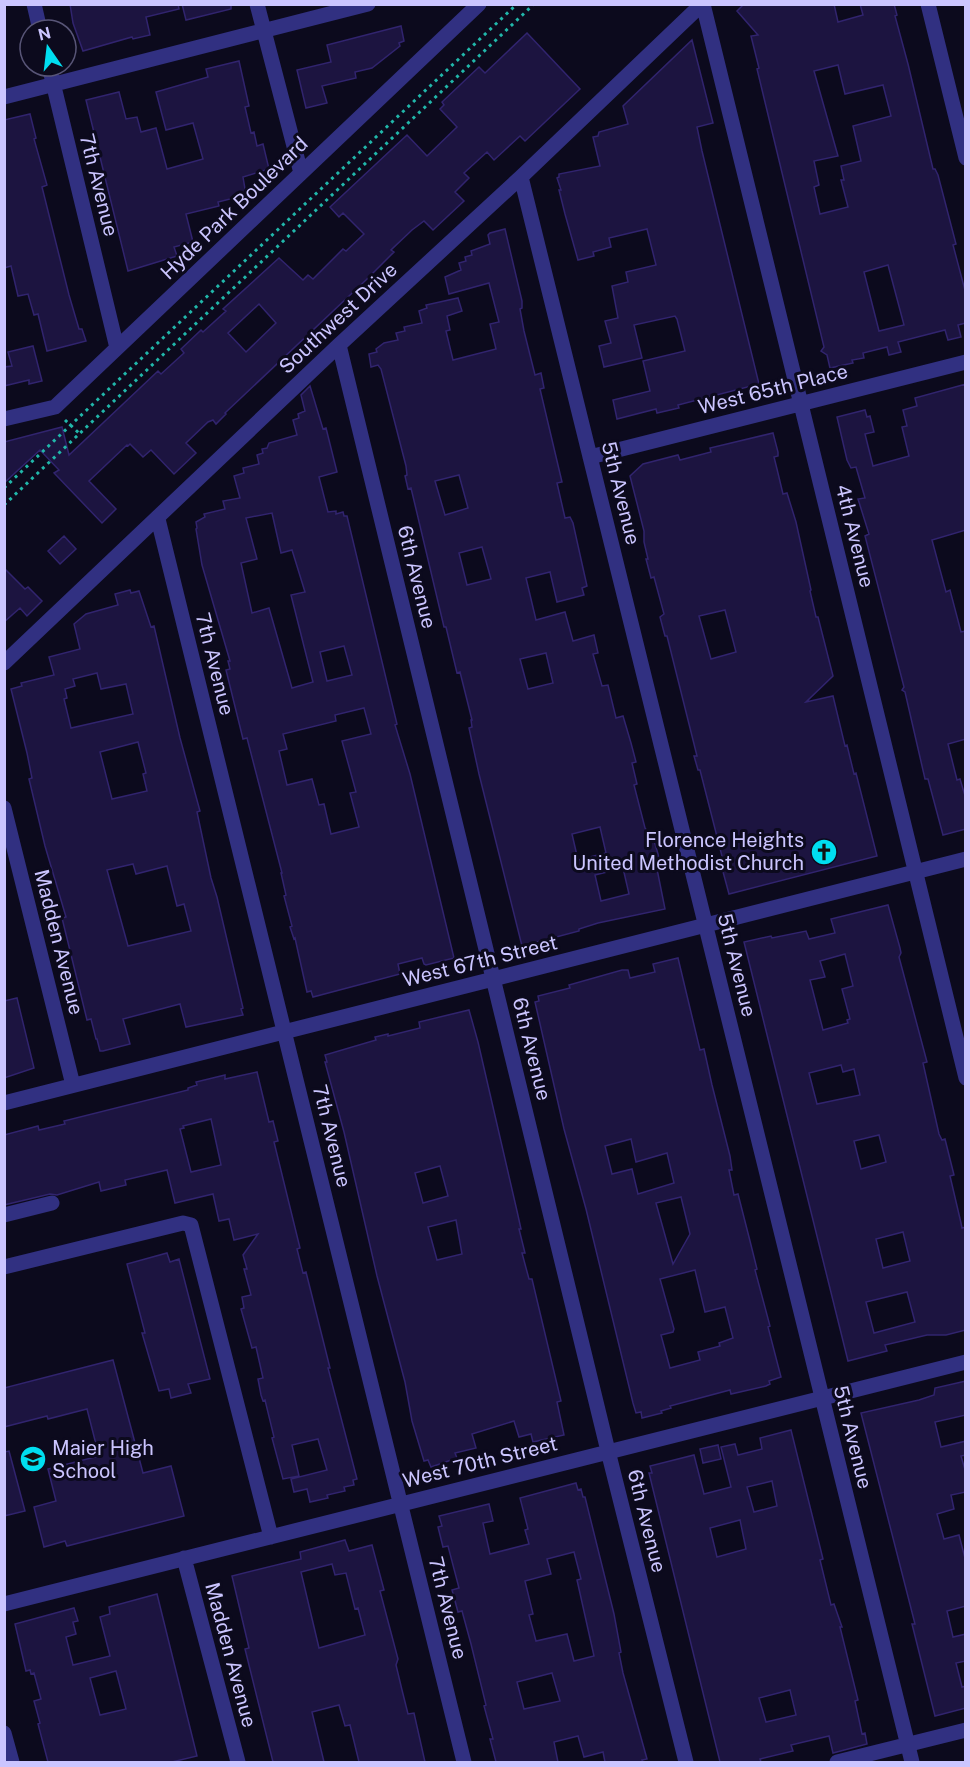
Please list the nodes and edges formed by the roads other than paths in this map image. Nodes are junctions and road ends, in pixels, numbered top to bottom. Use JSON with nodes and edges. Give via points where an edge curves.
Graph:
{"nodes":[{"id":1,"x":257,"y":4,"type":"edge"},
{"id":2,"x":368,"y":4,"type":"edge"},
{"id":3,"x":479,"y":4,"type":"edge"},
{"id":4,"x":703,"y":4,"type":"edge"},
{"id":5,"x":928,"y":4,"type":"edge"},
{"id":6,"x":263,"y":31,"type":"junction"},
{"id":7,"x":52,"y":78,"type":"edge"},
{"id":8,"x":53,"y":85,"type":"junction"},
{"id":9,"x":4,"y":97,"type":"edge"},
{"id":10,"x":966,"y":158,"type":"edge"},
{"id":11,"x":301,"y":173,"type":"junction"},
{"id":12,"x":521,"y":177,"type":"junction"},
{"id":13,"x":339,"y":345,"type":"junction"},
{"id":14,"x":117,"y":348,"type":"junction"},
{"id":15,"x":966,"y":362,"type":"edge"},
{"id":16,"x":801,"y":404,"type":"junction"},
{"id":17,"x":4,"y":419,"type":"edge"},
{"id":18,"x":590,"y":457,"type":"junction"},
{"id":19,"x":158,"y":519,"type":"junction"},
{"id":20,"x":4,"y":663,"type":"edge"},
{"id":21,"x":4,"y":808,"type":"edge"},
{"id":22,"x":966,"y":860,"type":"edge"},
{"id":23,"x":914,"y":872,"type":"junction"},
{"id":24,"x":706,"y":925,"type":"junction"},
{"id":25,"x":494,"y":978,"type":"junction"},
{"id":26,"x":285,"y":1032,"type":"junction"},
{"id":27,"x":966,"y":1078,"type":"edge"},
{"id":28,"x":73,"y":1085,"type":"junction"},
{"id":29,"x":4,"y":1103,"type":"edge"},
{"id":30,"x":52,"y":1203,"type":"dead end"},
{"id":31,"x":4,"y":1215,"type":"edge"},
{"id":32,"x":4,"y":1268,"type":"edge"},
{"id":33,"x":966,"y":1362,"type":"edge"},
{"id":34,"x":822,"y":1398,"type":"junction"},
{"id":35,"x":608,"y":1451,"type":"junction"},
{"id":36,"x":401,"y":1504,"type":"junction"},
{"id":37,"x":271,"y":1537,"type":"junction"},
{"id":38,"x":184,"y":1558,"type":"junction"},
{"id":39,"x":4,"y":1604,"type":"edge"},
{"id":40,"x":966,"y":1730,"type":"edge"},
{"id":41,"x":4,"y":1733,"type":"edge"},
{"id":42,"x":907,"y":1744,"type":"junction"},
{"id":43,"x":12,"y":1762,"type":"edge"},
{"id":44,"x":238,"y":1762,"type":"edge"},
{"id":45,"x":464,"y":1762,"type":"edge"},
{"id":46,"x":686,"y":1762,"type":"edge"},
{"id":47,"x":837,"y":1762,"type":"edge"},
{"id":48,"x":912,"y":1762,"type":"edge"}],
"edges":[{"from":1,"to":6,"type":"street"},
{"from":2,"to":6,"type":"street"},
{"from":3,"to":11,"type":"street","name":"Hyde Park Boulevard"},
{"from":4,"to":12,"type":"street","name":"Southwest Drive"},
{"from":4,"to":16,"type":"street","name":"4th Avenue"},
{"from":5,"to":10,"type":"street"},
{"from":6,"to":8,"type":"street"},
{"from":6,"to":11,"type":"street"},
{"from":7,"to":8,"type":"street","name":"7th Avenue"},
{"from":8,"to":9,"type":"street"},
{"from":8,"to":14,"type":"street","name":"7th Avenue"},
{"from":11,"to":14,"type":"street","name":"Hyde Park Boulevard"},
{"from":12,"to":13,"type":"street","name":"Southwest Drive"},
{"from":12,"to":18,"type":"street","name":"5th Avenue"},
{"from":13,"to":19,"type":"street","name":"Southwest Drive"},
{"from":13,"to":25,"type":"street","name":"6th Avenue"},
{"from":14,"to":17,"type":"street","name":"Hyde Park Boulevard","via":[[55,407]]},
{"from":15,"to":16,"type":"street","name":"West 65th Place"},
{"from":16,"to":18,"type":"street","name":"West 65th Place"},
{"from":16,"to":23,"type":"street","name":"4th Avenue"},
{"from":18,"to":24,"type":"street","name":"5th Avenue"},
{"from":19,"to":20,"type":"street","name":"Southwest Drive"},
{"from":19,"to":26,"type":"street","name":"7th Avenue"},
{"from":21,"to":28,"type":"street","name":"Madden Avenue"},
{"from":22,"to":23,"type":"street","name":"West 67th Street"},
{"from":23,"to":24,"type":"street","name":"West 67th Street"},
{"from":23,"to":27,"type":"street","name":"4th Avenue"},
{"from":24,"to":25,"type":"street","name":"West 67th Street"},
{"from":24,"to":34,"type":"street","name":"5th Avenue"},
{"from":25,"to":26,"type":"street","name":"West 67th Street"},
{"from":25,"to":35,"type":"street","name":"6th Avenue"},
{"from":26,"to":28,"type":"street","name":"West 67th Street"},
{"from":26,"to":36,"type":"street","name":"7th Avenue"},
{"from":28,"to":29,"type":"street","name":"West 67th Street"},
{"from":30,"to":31,"type":"street"},
{"from":32,"to":37,"type":"street","via":[[183,1223],[191,1225]]},
{"from":33,"to":34,"type":"street","name":"West 70th Street"},
{"from":34,"to":35,"type":"street","name":"West 70th Street"},
{"from":34,"to":42,"type":"street","name":"5th Avenue"},
{"from":35,"to":36,"type":"street","name":"West 70th Street"},
{"from":35,"to":46,"type":"street","name":"6th Avenue"},
{"from":36,"to":37,"type":"street","name":"West 70th Street"},
{"from":36,"to":45,"type":"street","name":"7th Avenue"},
{"from":37,"to":38,"type":"street","name":"West 70th Street"},
{"from":38,"to":39,"type":"street","name":"West 70th Street"},
{"from":38,"to":44,"type":"street","name":"Madden Avenue"},
{"from":40,"to":42,"type":"street"},
{"from":41,"to":43,"type":"street"},
{"from":42,"to":47,"type":"street"},
{"from":42,"to":48,"type":"street","name":"5th Avenue"}]}
